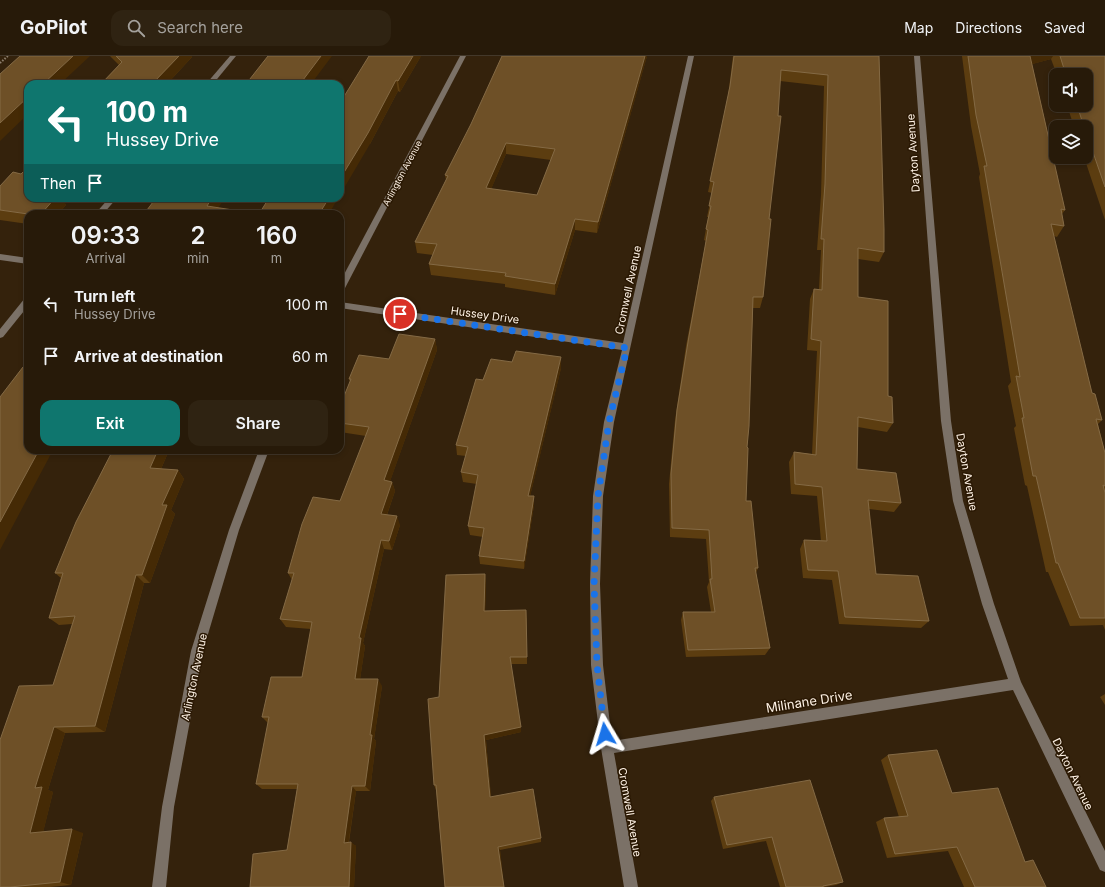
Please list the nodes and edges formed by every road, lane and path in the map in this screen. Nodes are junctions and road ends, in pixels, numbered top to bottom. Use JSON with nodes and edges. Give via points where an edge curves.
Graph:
{"nodes":[{"id":1,"x":8,"y":56,"type":"edge"},
{"id":2,"x":233,"y":56,"type":"edge"},
{"id":3,"x":464,"y":56,"type":"edge"},
{"id":4,"x":691,"y":56,"type":"edge"},
{"id":5,"x":917,"y":56,"type":"edge"},
{"id":6,"x":0,"y":63,"type":"edge"},
{"id":7,"x":212,"y":80,"type":"edge"},
{"id":8,"x":110,"y":202,"type":"edge"},
{"id":9,"x":102,"y":210,"type":"edge"},
{"id":10,"x":0,"y":257,"type":"edge"},
{"id":11,"x":24,"y":260,"type":"edge"},
{"id":12,"x":344,"y":282,"type":"edge"},
{"id":13,"x":24,"y":305,"type":"edge"},
{"id":14,"x":344,"y":306,"type":"edge"},
{"id":15,"x":0,"y":335,"type":"edge"},
{"id":16,"x":627,"y":348,"type":"junction"},
{"id":17,"x":262,"y":454,"type":"edge"},
{"id":18,"x":1016,"y":684,"type":"junction"},
{"id":19,"x":607,"y":748,"type":"junction"},
{"id":20,"x":1105,"y":865,"type":"edge"},
{"id":21,"x":159,"y":887,"type":"edge"},
{"id":22,"x":631,"y":887,"type":"edge"}],
"edges":[{"from":1,"to":6,"type":"path"},
{"from":2,"to":7,"type":"street"},
{"from":3,"to":12,"type":"street","name":"Arlington Avenue"},
{"from":4,"to":16,"type":"street","name":"Cromwell Avenue"},
{"from":5,"to":18,"type":"street","name":"Dayton Avenue","via":[[946,421],[957,494],[988,604]]},
{"from":8,"to":9,"type":"street"},
{"from":10,"to":11,"type":"street"},
{"from":13,"to":15,"type":"street"},
{"from":14,"to":16,"type":"street","name":"Hussey Drive"},
{"from":16,"to":19,"type":"street","name":"Cromwell Avenue","via":[[609,422],[598,496],[594,584],[597,665]]},
{"from":17,"to":21,"type":"street","name":"Arlington Avenue","via":[[234,530],[197,651],[168,807]]},
{"from":18,"to":19,"type":"street","name":"Milinane Drive"},
{"from":18,"to":20,"type":"street","name":"Dayton Avenue"},
{"from":19,"to":22,"type":"street","name":"Cromwell Avenue"}]}
